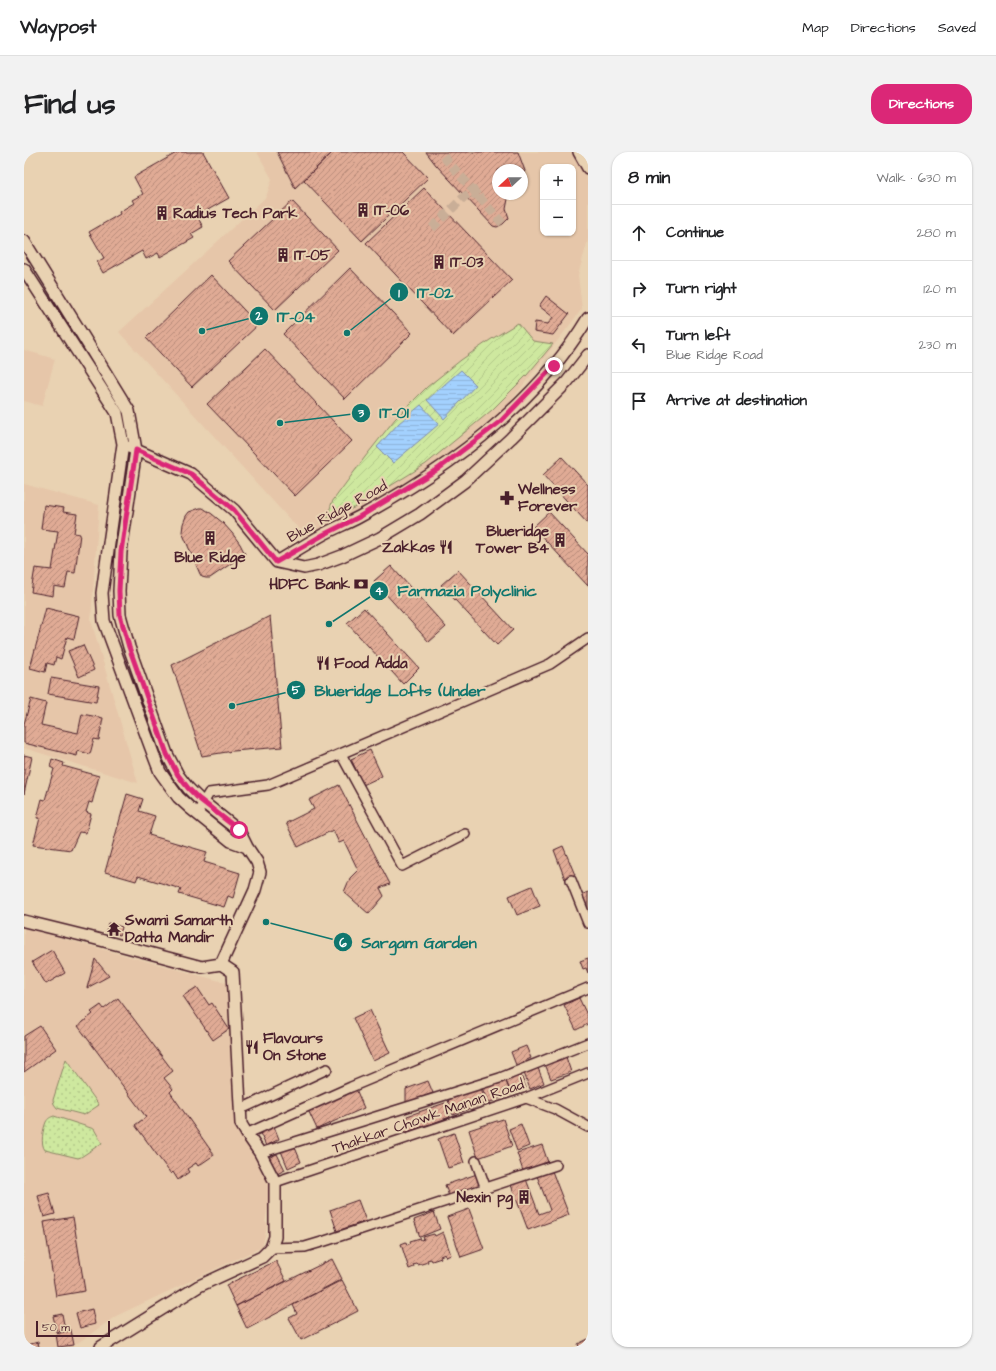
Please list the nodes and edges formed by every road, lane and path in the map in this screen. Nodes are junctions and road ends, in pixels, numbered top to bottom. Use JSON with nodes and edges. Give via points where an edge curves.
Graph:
{"nodes":[{"id":1,"x":579,"y":152,"type":"edge"},
{"id":2,"x":588,"y":168,"type":"edge"},
{"id":3,"x":24,"y":241,"type":"edge"},
{"id":4,"x":24,"y":269,"type":"edge"},
{"id":5,"x":588,"y":318,"type":"edge"},
{"id":6,"x":588,"y":355,"type":"edge"},
{"id":7,"x":123,"y":444,"type":"junction"},
{"id":8,"x":136,"y":450,"type":"junction"},
{"id":9,"x":276,"y":562,"type":"junction"},
{"id":10,"x":588,"y":638,"type":"edge"},
{"id":11,"x":341,"y":754,"type":"junction"},
{"id":12,"x":204,"y":802,"type":"junction"},
{"id":13,"x":197,"y":814,"type":"junction"},
{"id":14,"x":465,"y":834,"type":"dead end"},
{"id":15,"x":247,"y":847,"type":"junction"},
{"id":16,"x":571,"y":880,"type":"dead end"},
{"id":17,"x":24,"y":921,"type":"edge"},
{"id":18,"x":588,"y":924,"type":"edge"},
{"id":19,"x":221,"y":964,"type":"junction"},
{"id":20,"x":588,"y":988,"type":"edge"},
{"id":21,"x":588,"y":1043,"type":"edge"},
{"id":22,"x":327,"y":1069,"type":"dead end"},
{"id":23,"x":588,"y":1073,"type":"edge"},
{"id":24,"x":526,"y":1098,"type":"junction"},
{"id":25,"x":242,"y":1109,"type":"junction"},
{"id":26,"x":588,"y":1127,"type":"edge"},
{"id":27,"x":246,"y":1134,"type":"junction"},
{"id":28,"x":260,"y":1153,"type":"junction"},
{"id":29,"x":476,"y":1161,"type":"dead end"},
{"id":30,"x":556,"y":1165,"type":"dead end"},
{"id":31,"x":275,"y":1182,"type":"junction"},
{"id":32,"x":486,"y":1189,"type":"junction"},
{"id":33,"x":271,"y":1248,"type":"junction"},
{"id":34,"x":101,"y":1347,"type":"edge"}],
"edges":[{"from":1,"to":2,"type":"street"},
{"from":3,"to":8,"type":"street","via":[[128,411]]},
{"from":4,"to":7,"type":"street","via":[[117,413]]},
{"from":5,"to":9,"type":"street","name":"Blue Ridge Road","via":[[550,371],[501,421],[438,469],[384,503]]},
{"from":6,"to":9,"type":"street","name":"Blue Ridge Road","via":[[567,382],[505,444],[465,481],[420,514],[380,538],[318,565],[304,568]]},
{"from":7,"to":8,"type":"street"},
{"from":7,"to":13,"type":"street","via":[[102,593],[104,621],[160,772],[178,797]]},
{"from":8,"to":9,"type":"street","via":[[191,474],[234,510]]},
{"from":8,"to":12,"type":"street","via":[[121,552],[120,615],[172,766],[188,788]]},
{"from":10,"to":11,"type":"street","via":[[550,664]]},
{"from":11,"to":12,"type":"street","via":[[268,786],[209,793]]},
{"from":11,"to":14,"type":"street","via":[[402,866]]},
{"from":12,"to":13,"type":"street"},
{"from":12,"to":15,"type":"street","via":[[239,830]]},
{"from":13,"to":15,"type":"street","via":[[231,841]]},
{"from":15,"to":19,"type":"street","via":[[260,872],[255,890]]},
{"from":16,"to":18,"type":"street"},
{"from":17,"to":19,"type":"street","via":[[202,968]]},
{"from":19,"to":25,"type":"street","via":[[233,972]]},
{"from":20,"to":27,"type":"street","via":[[351,1087]]},
{"from":21,"to":28,"type":"street","via":[[500,1078]]},
{"from":22,"to":25,"type":"street"},
{"from":23,"to":24,"type":"street","name":"Thakkar Chowk Manan Road"},
{"from":24,"to":26,"type":"street","via":[[555,1109]]},
{"from":24,"to":31,"type":"street","name":"Thakkar Chowk Manan Road"},
{"from":25,"to":27,"type":"street","via":[[241,1124]]},
{"from":27,"to":28,"type":"street"},
{"from":28,"to":31,"type":"street"},
{"from":29,"to":32,"type":"street"},
{"from":30,"to":32,"type":"street"},
{"from":31,"to":33,"type":"street","via":[[276,1237]]},
{"from":32,"to":33,"type":"street","via":[[305,1247]]},
{"from":33,"to":34,"type":"street","via":[[262,1257],[199,1286]]}]}
